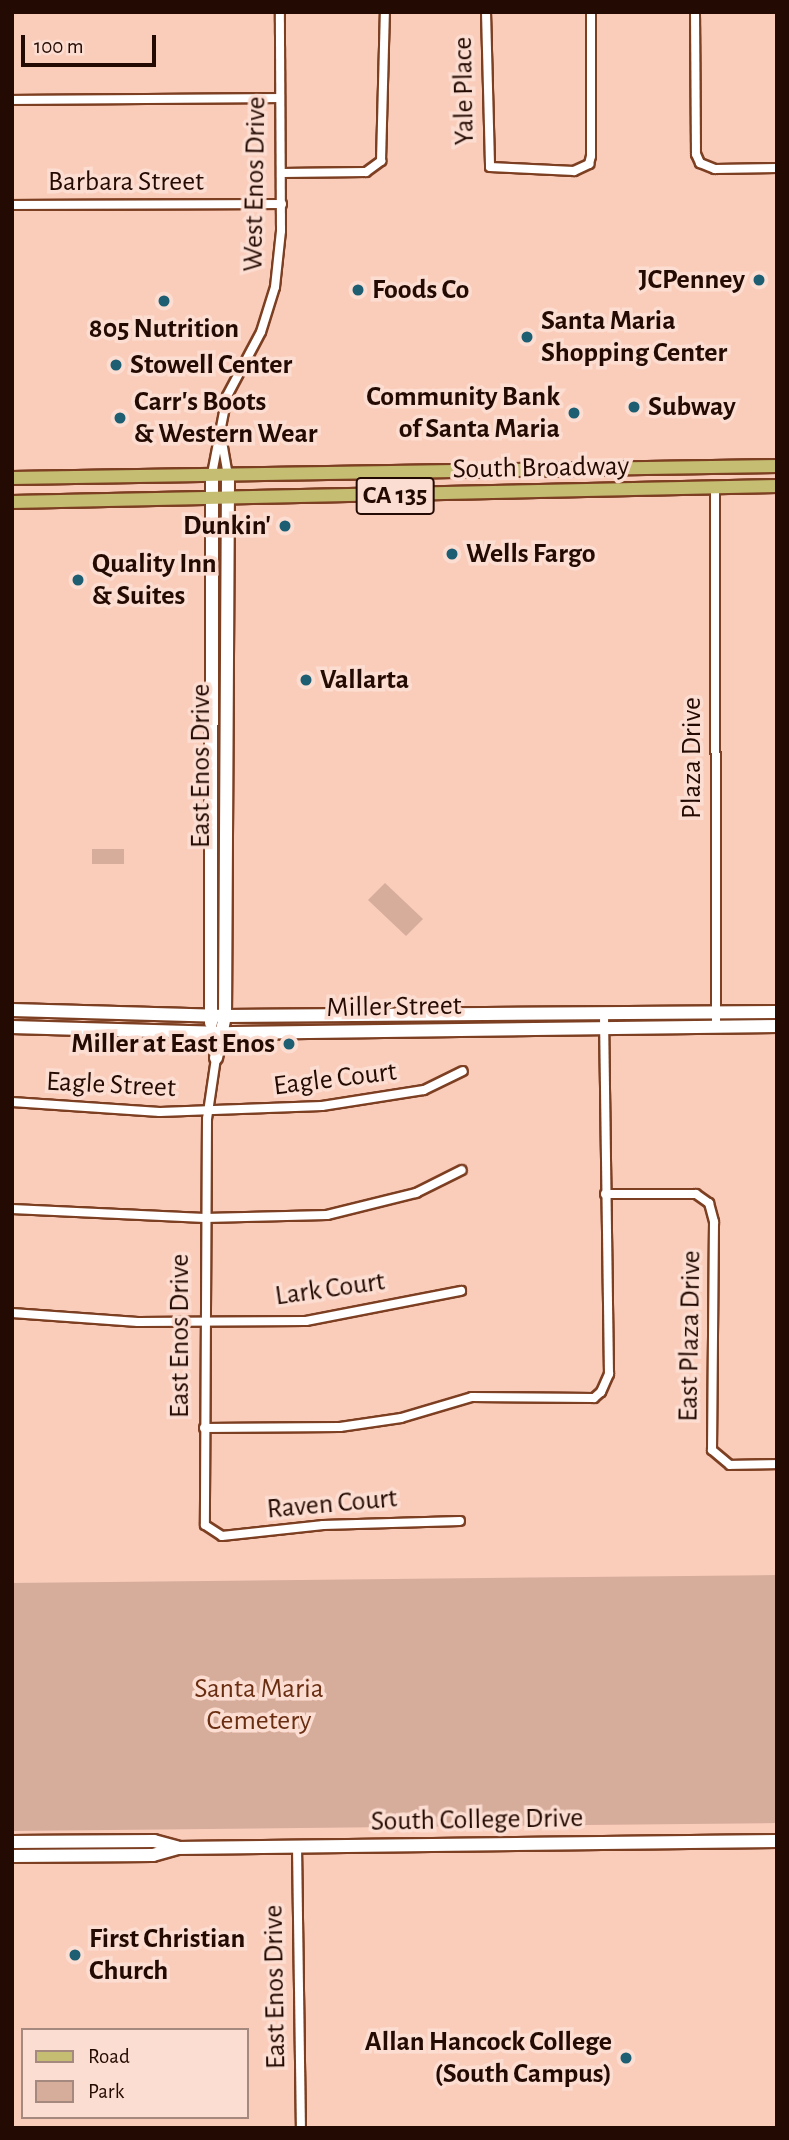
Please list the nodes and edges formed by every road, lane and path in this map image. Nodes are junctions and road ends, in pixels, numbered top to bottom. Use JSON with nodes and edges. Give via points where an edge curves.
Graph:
{"nodes":[{"id":1,"x":280,"y":12,"type":"edge"},
{"id":2,"x":385,"y":12,"type":"edge"},
{"id":3,"x":486,"y":12,"type":"edge"},
{"id":4,"x":590,"y":12,"type":"edge"},
{"id":5,"x":695,"y":12,"type":"edge"},
{"id":6,"x":280,"y":98,"type":"junction"},
{"id":7,"x":12,"y":100,"type":"edge"},
{"id":8,"x":777,"y":168,"type":"edge"},
{"id":9,"x":282,"y":173,"type":"junction"},
{"id":10,"x":282,"y":204,"type":"junction"},
{"id":11,"x":12,"y":205,"type":"edge"},
{"id":12,"x":220,"y":429,"type":"junction"},
{"id":13,"x":777,"y":466,"type":"edge"},
{"id":14,"x":212,"y":474,"type":"junction"},
{"id":15,"x":228,"y":474,"type":"junction"},
{"id":16,"x":12,"y":478,"type":"edge"},
{"id":17,"x":777,"y":486,"type":"edge"},
{"id":18,"x":715,"y":488,"type":"junction"},
{"id":19,"x":228,"y":499,"type":"junction"},
{"id":20,"x":212,"y":500,"type":"junction"},
{"id":21,"x":12,"y":502,"type":"edge"},
{"id":22,"x":12,"y":1010,"type":"edge"},
{"id":23,"x":777,"y":1012,"type":"edge"},
{"id":24,"x":604,"y":1013,"type":"junction"},
{"id":25,"x":716,"y":1013,"type":"junction"},
{"id":26,"x":210,"y":1015,"type":"junction"},
{"id":27,"x":225,"y":1016,"type":"junction"},
{"id":28,"x":777,"y":1026,"type":"edge"},
{"id":29,"x":12,"y":1027,"type":"edge"},
{"id":30,"x":716,"y":1028,"type":"junction"},
{"id":31,"x":604,"y":1030,"type":"junction"},
{"id":32,"x":217,"y":1033,"type":"junction"},
{"id":33,"x":216,"y":1058,"type":"joint"},
{"id":34,"x":463,"y":1071,"type":"dead end"},
{"id":35,"x":12,"y":1102,"type":"edge"},
{"id":36,"x":207,"y":1112,"type":"junction"},
{"id":37,"x":462,"y":1170,"type":"dead end"},
{"id":38,"x":605,"y":1194,"type":"junction"},
{"id":39,"x":12,"y":1209,"type":"edge"},
{"id":40,"x":205,"y":1218,"type":"junction"},
{"id":41,"x":461,"y":1291,"type":"dead end"},
{"id":42,"x":12,"y":1313,"type":"edge"},
{"id":43,"x":204,"y":1323,"type":"junction"},
{"id":44,"x":204,"y":1428,"type":"junction"},
{"id":45,"x":777,"y":1464,"type":"edge"},
{"id":46,"x":460,"y":1521,"type":"dead end"},
{"id":47,"x":209,"y":1530,"type":"joint"},
{"id":48,"x":777,"y":1841,"type":"edge"},
{"id":49,"x":12,"y":1842,"type":"edge"},
{"id":50,"x":297,"y":1846,"type":"junction"},
{"id":51,"x":177,"y":1847,"type":"junction"},
{"id":52,"x":12,"y":1856,"type":"edge"},
{"id":53,"x":301,"y":2128,"type":"edge"}],
"edges":[{"from":1,"to":6,"type":"street","name":"West Enos Drive"},
{"from":2,"to":9,"type":"street","via":[[381,162],[366,172]]},
{"from":3,"to":4,"type":"street","name":"Yale Place","via":[[490,167],[574,171],[589,164],[591,156]]},
{"from":5,"to":8,"type":"street","via":[[696,154],[700,163],[715,169]]},
{"from":6,"to":7,"type":"street"},
{"from":6,"to":9,"type":"street","name":"West Enos Drive"},
{"from":9,"to":10,"type":"street","name":"West Enos Drive"},
{"from":10,"to":11,"type":"street","name":"Barbara Street"},
{"from":10,"to":12,"type":"street","name":"West Enos Drive","via":[[271,306],[234,377]]},
{"from":12,"to":14,"type":"street","name":"West Enos Drive"},
{"from":12,"to":15,"type":"street","name":"West Enos Drive"},
{"from":13,"to":15,"type":"main road","name":"South Broadway","number":"CA 135"},
{"from":14,"to":15,"type":"main road","name":"South Broadway","number":"CA 135"},
{"from":14,"to":16,"type":"main road","name":"South Broadway","number":"CA 135"},
{"from":14,"to":20,"type":"street","name":"East Enos Drive"},
{"from":15,"to":19,"type":"street","name":"East Enos Drive"},
{"from":17,"to":18,"type":"main road","name":"South Broadway","number":"CA 135"},
{"from":18,"to":19,"type":"main road","name":"South Broadway","number":"CA 135"},
{"from":18,"to":25,"type":"street","name":"Plaza Drive"},
{"from":19,"to":20,"type":"main road","name":"South Broadway","number":"CA 135"},
{"from":19,"to":27,"type":"street","name":"East Enos Drive"},
{"from":20,"to":21,"type":"main road","name":"South Broadway","number":"CA 135"},
{"from":20,"to":26,"type":"street","name":"East Enos Drive"},
{"from":22,"to":26,"type":"street","name":"Miller Street"},
{"from":23,"to":25,"type":"street","name":"Miller Street"},
{"from":24,"to":25,"type":"street","name":"Miller Street"},
{"from":24,"to":27,"type":"street","name":"Miller Street"},
{"from":24,"to":31,"type":"street"},
{"from":25,"to":30,"type":"street","name":"Plaza Drive"},
{"from":26,"to":27,"type":"street","name":"Miller Street"},
{"from":26,"to":32,"type":"street","name":"East Enos Drive"},
{"from":27,"to":32,"type":"street","name":"East Enos Drive"},
{"from":28,"to":30,"type":"street","name":"Miller Street"},
{"from":29,"to":32,"type":"street","name":"Miller Street"},
{"from":30,"to":31,"type":"street","name":"Miller Street"},
{"from":31,"to":32,"type":"street","name":"Miller Street"},
{"from":31,"to":38,"type":"street"},
{"from":32,"to":33,"type":"street","name":"East Enos Drive"},
{"from":33,"to":36,"type":"street","name":"East Enos Drive"},
{"from":34,"to":36,"type":"street","name":"Eagle Court","via":[[447,1082],[404,1094],[322,1107]]},
{"from":35,"to":36,"type":"street","name":"Eagle Street"},
{"from":36,"to":40,"type":"street","name":"East Enos Drive"},
{"from":37,"to":40,"type":"street","via":[[438,1185],[350,1211]]},
{"from":38,"to":44,"type":"street","via":[[609,1374],[594,1398],[471,1396],[376,1423]]},
{"from":38,"to":45,"type":"street","name":"East Plaza Drive","via":[[696,1194],[709,1203],[714,1222],[712,1450],[725,1464]]},
{"from":39,"to":40,"type":"street"},
{"from":40,"to":43,"type":"street","name":"East Enos Drive"},
{"from":41,"to":43,"type":"street","name":"Lark Court","via":[[306,1321]]},
{"from":42,"to":43,"type":"street","name":"Lark Court"},
{"from":43,"to":44,"type":"street","name":"East Enos Drive"},
{"from":44,"to":47,"type":"street","name":"East Enos Drive","via":[[202,1517]]},
{"from":46,"to":47,"type":"street","name":"Raven Court","via":[[323,1525],[222,1536]]},
{"from":48,"to":50,"type":"street","name":"South College Drive"},
{"from":49,"to":51,"type":"street","name":"South College Drive","via":[[154,1841]]},
{"from":50,"to":51,"type":"street","name":"South College Drive"},
{"from":50,"to":53,"type":"street","name":"East Enos Drive"},
{"from":51,"to":52,"type":"street","name":"South College Drive","via":[[153,1855]]}]}
